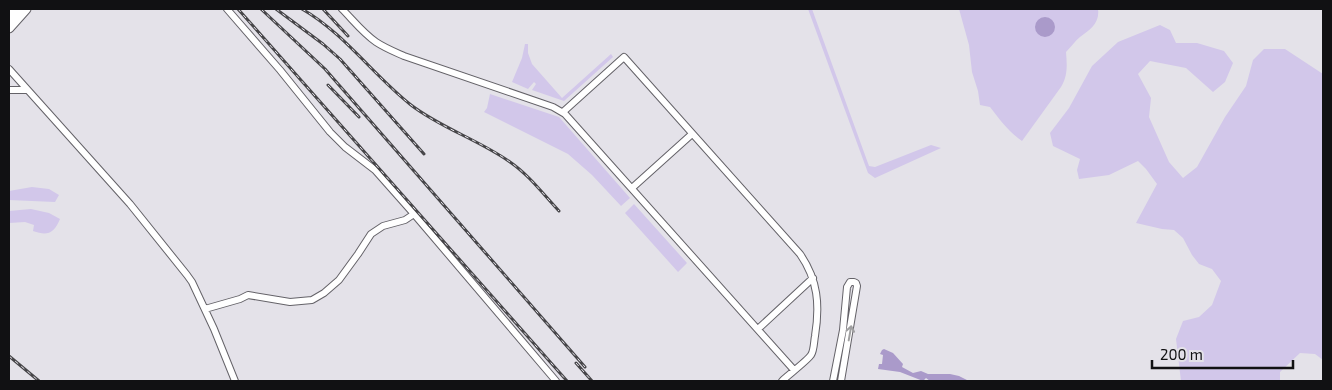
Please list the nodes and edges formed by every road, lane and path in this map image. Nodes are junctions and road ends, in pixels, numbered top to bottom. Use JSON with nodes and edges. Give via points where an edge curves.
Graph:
{"nodes":[{"id":1,"x":15,"y":9,"type":"edge"},
{"id":2,"x":26,"y":9,"type":"edge"},
{"id":3,"x":227,"y":9,"type":"edge"},
{"id":4,"x":342,"y":9,"type":"edge"},
{"id":5,"x":9,"y":16,"type":"edge"},
{"id":6,"x":9,"y":28,"type":"edge"},
{"id":7,"x":9,"y":69,"type":"edge"},
{"id":8,"x":9,"y":90,"type":"edge"},
{"id":9,"x":27,"y":90,"type":"junction"},
{"id":10,"x":562,"y":112,"type":"junction"},
{"id":11,"x":692,"y":134,"type":"junction"},
{"id":12,"x":632,"y":188,"type":"junction"},
{"id":13,"x":414,"y":214,"type":"junction"},
{"id":14,"x":813,"y":278,"type":"junction"},
{"id":15,"x":205,"y":309,"type":"junction"},
{"id":16,"x":758,"y":329,"type":"junction"},
{"id":17,"x":794,"y":370,"type":"junction"},
{"id":18,"x":235,"y":381,"type":"edge"},
{"id":19,"x":556,"y":381,"type":"edge"},
{"id":20,"x":782,"y":381,"type":"edge"},
{"id":21,"x":834,"y":381,"type":"edge"},
{"id":22,"x":841,"y":381,"type":"edge"}],
"edges":[{"from":1,"to":5,"type":"main road"},
{"from":2,"to":6,"type":"main road"},
{"from":3,"to":13,"type":"street","via":[[330,132],[375,170]]},
{"from":4,"to":10,"type":"street","via":[[365,34],[390,50]]},
{"from":7,"to":9,"type":"street"},
{"from":8,"to":9,"type":"street"},
{"from":9,"to":15,"type":"street","via":[[130,204],[187,275]]},
{"from":10,"to":11,"type":"street","via":[[624,57]]},
{"from":10,"to":12,"type":"street"},
{"from":11,"to":12,"type":"street"},
{"from":11,"to":14,"type":"street","via":[[800,254]]},
{"from":12,"to":16,"type":"street"},
{"from":13,"to":15,"type":"street","via":[[370,234],[339,280],[312,300],[290,302],[248,295]]},
{"from":13,"to":19,"type":"street"},
{"from":14,"to":16,"type":"street"},
{"from":14,"to":17,"type":"street","via":[[818,310],[811,355]]},
{"from":15,"to":18,"type":"street"},
{"from":16,"to":17,"type":"street"},
{"from":17,"to":20,"type":"street"},
{"from":22,"to":21,"type":"street","one_way":true,"via":[[857,286],[854,282],[847,287]]}]}
